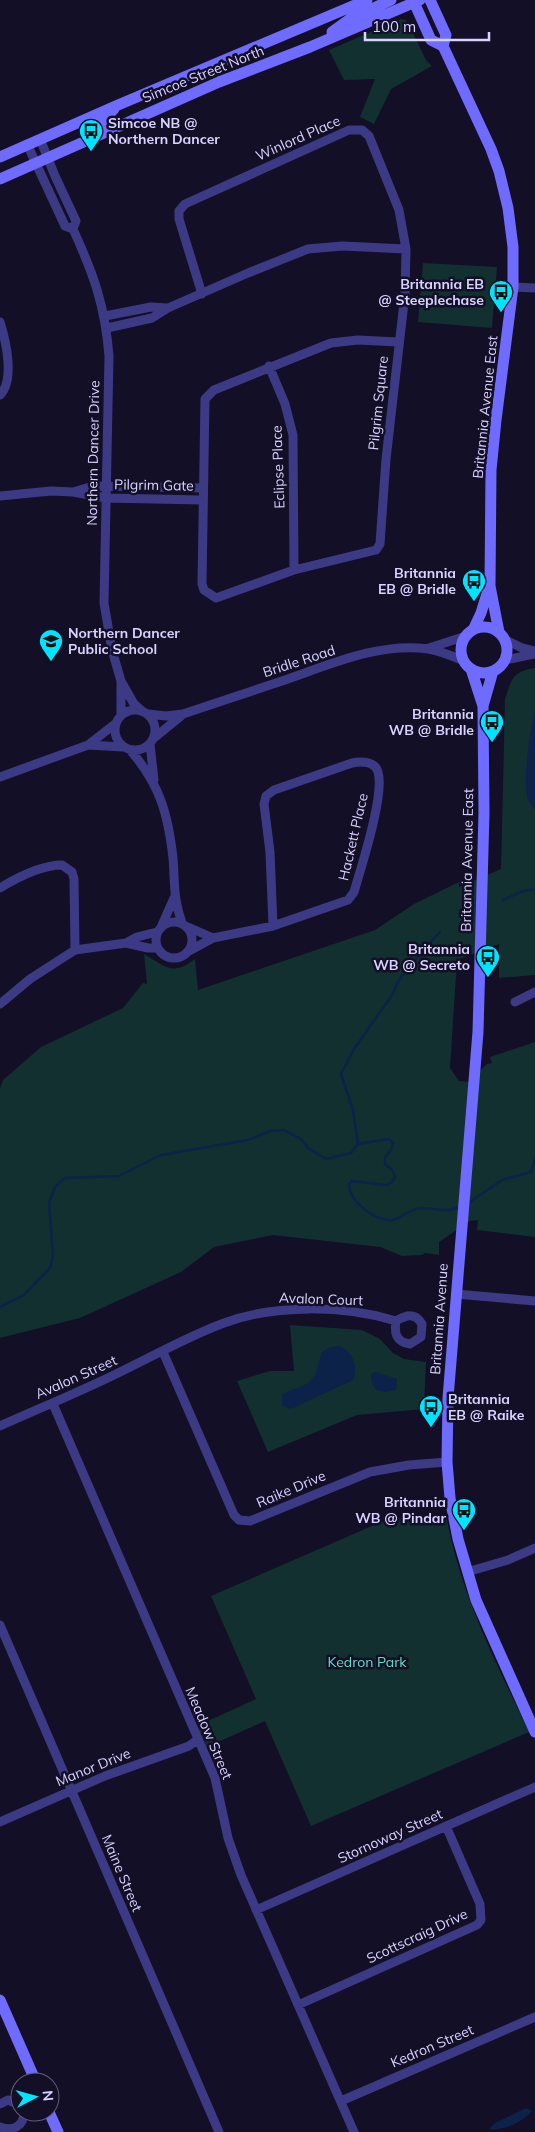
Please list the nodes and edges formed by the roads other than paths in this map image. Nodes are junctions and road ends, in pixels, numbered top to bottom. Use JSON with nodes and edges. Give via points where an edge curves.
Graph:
{"nodes":[{"id":1,"x":367,"y":0,"type":"edge"},
{"id":2,"x":391,"y":0,"type":"edge"},
{"id":3,"x":415,"y":1,"type":"edge"},
{"id":4,"x":432,"y":4,"type":"edge"},
{"id":5,"x":443,"y":46,"type":"junction"},
{"id":6,"x":310,"y":47,"type":"junction"},
{"id":7,"x":27,"y":144,"type":"junction"},
{"id":8,"x":44,"y":148,"type":"junction"},
{"id":9,"x":0,"y":157,"type":"edge"},
{"id":10,"x":34,"y":162,"type":"junction"},
{"id":11,"x":0,"y":178,"type":"edge"},
{"id":12,"x":73,"y":230,"type":"junction"},
{"id":13,"x":406,"y":249,"type":"junction"},
{"id":14,"x":513,"y":287,"type":"junction"},
{"id":15,"x":535,"y":288,"type":"edge"},
{"id":16,"x":202,"y":294,"type":"junction"},
{"id":17,"x":168,"y":308,"type":"junction"},
{"id":18,"x":105,"y":316,"type":"junction"},
{"id":19,"x":0,"y":322,"type":"edge"},
{"id":20,"x":107,"y":328,"type":"junction"},
{"id":21,"x":398,"y":342,"type":"junction"},
{"id":22,"x":269,"y":366,"type":"junction"},
{"id":23,"x":0,"y":395,"type":"edge"},
{"id":24,"x":106,"y":487,"type":"junction"},
{"id":25,"x":202,"y":488,"type":"junction"},
{"id":26,"x":73,"y":492,"type":"junction"},
{"id":27,"x":0,"y":496,"type":"edge"},
{"id":28,"x":106,"y":498,"type":"junction"},
{"id":29,"x":202,"y":500,"type":"junction"},
{"id":30,"x":294,"y":570,"type":"junction"},
{"id":31,"x":490,"y":586,"type":"junction"},
{"id":32,"x":470,"y":633,"type":"junction"},
{"id":33,"x":502,"y":636,"type":"junction"},
{"id":34,"x":427,"y":649,"type":"junction"},
{"id":35,"x":535,"y":652,"type":"edge"},
{"id":36,"x":505,"y":660,"type":"junction"},
{"id":37,"x":468,"y":665,"type":"junction"},
{"id":38,"x":494,"y":671,"type":"junction"},
{"id":39,"x":121,"y":681,"type":"junction"},
{"id":40,"x":483,"y":706,"type":"junction"},
{"id":41,"x":145,"y":713,"type":"junction"},
{"id":42,"x":183,"y":714,"type":"junction"},
{"id":43,"x":120,"y":715,"type":"junction"},
{"id":44,"x":115,"y":724,"type":"junction"},
{"id":45,"x":152,"y":741,"type":"junction"},
{"id":46,"x":88,"y":745,"type":"junction"},
{"id":47,"x":127,"y":749,"type":"junction"},
{"id":48,"x":0,"y":777,"type":"edge"},
{"id":49,"x":155,"y":783,"type":"junction"},
{"id":50,"x":0,"y":888,"type":"edge"},
{"id":51,"x":174,"y":898,"type":"junction"},
{"id":52,"x":185,"y":925,"type":"junction"},
{"id":53,"x":273,"y":926,"type":"junction"},
{"id":54,"x":160,"y":929,"type":"junction"},
{"id":55,"x":213,"y":938,"type":"junction"},
{"id":56,"x":126,"y":944,"type":"junction"},
{"id":57,"x":158,"y":948,"type":"junction"},
{"id":58,"x":76,"y":950,"type":"junction"},
{"id":59,"x":189,"y":951,"type":"junction"},
{"id":60,"x":535,"y":992,"type":"edge"},
{"id":61,"x":515,"y":1002,"type":"dead end"},
{"id":62,"x":0,"y":1004,"type":"edge"},
{"id":63,"x":475,"y":1074,"type":"joint"},
{"id":64,"x":456,"y":1294,"type":"junction"},
{"id":65,"x":535,"y":1301,"type":"edge"},
{"id":66,"x":396,"y":1321,"type":"dead end"},
{"id":67,"x":163,"y":1352,"type":"junction"},
{"id":68,"x":53,"y":1404,"type":"junction"},
{"id":69,"x":0,"y":1426,"type":"edge"},
{"id":70,"x":446,"y":1462,"type":"junction"},
{"id":71,"x":535,"y":1548,"type":"edge"},
{"id":72,"x":467,"y":1572,"type":"junction"},
{"id":73,"x":0,"y":1625,"type":"edge"},
{"id":74,"x":535,"y":1732,"type":"edge"},
{"id":75,"x":197,"y":1740,"type":"junction"},
{"id":76,"x":535,"y":1787,"type":"edge"},
{"id":77,"x":71,"y":1790,"type":"junction"},
{"id":78,"x":0,"y":1822,"type":"edge"},
{"id":79,"x":446,"y":1826,"type":"junction"},
{"id":80,"x":256,"y":1910,"type":"junction"},
{"id":81,"x":0,"y":2000,"type":"edge"},
{"id":82,"x":298,"y":2005,"type":"junction"},
{"id":83,"x":535,"y":2017,"type":"edge"},
{"id":84,"x":32,"y":2072,"type":"edge"},
{"id":85,"x":341,"y":2101,"type":"junction"},
{"id":86,"x":22,"y":2122,"type":"edge"},
{"id":87,"x":0,"y":2127,"type":"edge"},
{"id":88,"x":219,"y":2132,"type":"edge"},
{"id":89,"x":354,"y":2132,"type":"edge"}],
"edges":[{"from":1,"to":8,"type":"street","name":"Simcoe Street North","via":[[118,105],[98,126]]},
{"from":2,"to":6,"type":"street","via":[[350,19]]},
{"from":3,"to":5,"type":"street","via":[[431,40]]},
{"from":3,"to":6,"type":"street","name":"Simcoe Street North"},
{"from":4,"to":5,"type":"street","name":"Britannia Avenue East","via":[[446,35]]},
{"from":5,"to":14,"type":"street","name":"Britannia Avenue East","via":[[499,171],[511,229]]},
{"from":6,"to":8,"type":"street","name":"Simcoe Street North"},
{"from":7,"to":8,"type":"street","name":"Simcoe Street North"},
{"from":7,"to":9,"type":"street","name":"Simcoe Street North"},
{"from":7,"to":10,"type":"street","name":"Northern Dancer Drive"},
{"from":8,"to":10,"type":"street","name":"Simcoe Street North"},
{"from":8,"to":12,"type":"street","name":"Northern Dancer Drive","via":[[76,221]]},
{"from":10,"to":11,"type":"street","name":"Simcoe Street North"},
{"from":10,"to":12,"type":"street","name":"Northern Dancer Drive","via":[[65,226]]},
{"from":12,"to":18,"type":"street","name":"Northern Dancer Drive","via":[[94,278]]},
{"from":13,"to":16,"type":"street","via":[[342,246],[308,250]]},
{"from":13,"to":16,"type":"street","name":"Winlord Place","via":[[399,210],[372,140],[362,130],[349,130],[185,204],[179,219]]},
{"from":13,"to":21,"type":"street","name":"Winlord Place"},
{"from":14,"to":15,"type":"street"},
{"from":14,"to":31,"type":"street","name":"Britannia Avenue East","via":[[491,470]]},
{"from":16,"to":17,"type":"street"},
{"from":17,"to":18,"type":"street","via":[[151,307]]},
{"from":17,"to":20,"type":"street","via":[[152,318]]},
{"from":18,"to":20,"type":"street","name":"Northern Dancer Drive"},
{"from":19,"to":23,"type":"street","via":[[5,338],[8,379]]},
{"from":20,"to":24,"type":"street","name":"Northern Dancer Drive"},
{"from":21,"to":22,"type":"street","name":"Pilgrim Square","via":[[358,340],[331,343]]},
{"from":21,"to":30,"type":"street","name":"Pilgrim Square","via":[[380,544],[376,550]]},
{"from":22,"to":25,"type":"street","name":"Pilgrim Square","via":[[214,390],[205,399]]},
{"from":22,"to":30,"type":"street","name":"Eclipse Place","via":[[292,430]]},
{"from":24,"to":25,"type":"street","name":"Pilgrim Gate"},
{"from":24,"to":26,"type":"street","name":"Pilgrim Gate","via":[[93,486]]},
{"from":24,"to":28,"type":"street","name":"Northern Dancer Drive"},
{"from":25,"to":29,"type":"street","name":"Pilgrim Square"},
{"from":26,"to":27,"type":"street"},
{"from":26,"to":28,"type":"street","name":"Pilgrim Gate"},
{"from":28,"to":29,"type":"street","name":"Pilgrim Gate"},
{"from":28,"to":39,"type":"street","name":"Northern Dancer Drive","via":[[104,604]]},
{"from":29,"to":30,"type":"street","name":"Pilgrim Square","via":[[202,584],[210,596],[224,596]]},
{"from":31,"to":32,"type":"street","name":"Britannia Avenue East"},
{"from":31,"to":33,"type":"street","name":"Britannia Avenue East"},
{"from":32,"to":33,"type":"street","via":[[483,627]]},
{"from":32,"to":34,"type":"street","name":"Bridle Road"},
{"from":32,"to":37,"type":"street","via":[[462,648]]},
{"from":33,"to":35,"type":"street"},
{"from":33,"to":36,"type":"street","via":[[507,650]]},
{"from":34,"to":37,"type":"street","name":"Bridle Road","via":[[453,656]]},
{"from":34,"to":42,"type":"street","name":"Bridle Road","via":[[396,649],[355,657]]},
{"from":35,"to":36,"type":"street"},
{"from":36,"to":38,"type":"street"},
{"from":37,"to":38,"type":"street","via":[[483,673]]},
{"from":37,"to":40,"type":"street","name":"Britannia Avenue East"},
{"from":38,"to":40,"type":"street","name":"Britannia Avenue East"},
{"from":39,"to":41,"type":"street","name":"Northern Dancer Drive","via":[[134,704]]},
{"from":39,"to":43,"type":"street","name":"Northern Dancer Drive"},
{"from":40,"to":63,"type":"street","name":"Britannia Avenue East","via":[[480,1001]]},
{"from":41,"to":42,"type":"street","name":"Bridle Road"},
{"from":41,"to":43,"type":"street","via":[[129,710]]},
{"from":41,"to":45,"type":"street","via":[[155,725]]},
{"from":42,"to":45,"type":"street","name":"Bridle Road"},
{"from":43,"to":44,"type":"street"},
{"from":44,"to":46,"type":"street"},
{"from":44,"to":47,"type":"street","via":[[116,738]]},
{"from":45,"to":47,"type":"street","via":[[140,750]]},
{"from":45,"to":49,"type":"street"},
{"from":46,"to":47,"type":"street"},
{"from":46,"to":48,"type":"street"},
{"from":47,"to":49,"type":"street"},
{"from":49,"to":51,"type":"street","via":[[168,826]]},
{"from":50,"to":58,"type":"street","via":[[48,866],[68,867],[74,879]]},
{"from":51,"to":52,"type":"street"},
{"from":51,"to":54,"type":"street"},
{"from":52,"to":54,"type":"street","via":[[170,921]]},
{"from":52,"to":55,"type":"street"},
{"from":52,"to":59,"type":"street","via":[[193,940]]},
{"from":53,"to":53,"type":"street","name":"Hackett Place","via":[[342,904],[353,895],[377,802],[378,772],[372,765],[359,761],[352,763],[274,790],[266,796]]},
{"from":53,"to":55,"type":"street","name":"Hackett Place"},
{"from":54,"to":56,"type":"street"},
{"from":54,"to":57,"type":"street","via":[[156,940]]},
{"from":55,"to":59,"type":"street","name":"Hackett Place"},
{"from":56,"to":57,"type":"street"},
{"from":56,"to":58,"type":"street"},
{"from":57,"to":59,"type":"street","via":[[164,955],[174,958]]},
{"from":58,"to":62,"type":"street","via":[[30,979]]},
{"from":60,"to":61,"type":"street"},
{"from":63,"to":64,"type":"street","name":"Britannia Avenue"},
{"from":64,"to":65,"type":"street"},
{"from":64,"to":70,"type":"street","name":"Britannia Avenue"},
{"from":66,"to":67,"type":"street","name":"Avalon Court","via":[[336,1311],[261,1312],[223,1324]]},
{"from":67,"to":68,"type":"street","name":"Avalon Street"},
{"from":67,"to":70,"type":"street","name":"Raike Drive","via":[[234,1515],[244,1522],[370,1472]]},
{"from":68,"to":69,"type":"street","name":"Avalon Street"},
{"from":68,"to":75,"type":"street","name":"Meadow Street"},
{"from":70,"to":72,"type":"street","name":"Britannia Avenue","via":[[450,1498]]},
{"from":71,"to":72,"type":"street"},
{"from":72,"to":74,"type":"street","name":"Britannia Avenue","via":[[486,1624]]},
{"from":73,"to":77,"type":"street","name":"Maine Street"},
{"from":75,"to":77,"type":"street","name":"Manor Drive","via":[[189,1746]]},
{"from":75,"to":80,"type":"street","name":"Meadow Street","via":[[215,1778],[233,1855]]},
{"from":76,"to":79,"type":"street","name":"Stornoway Street"},
{"from":77,"to":78,"type":"street","name":"Manor Drive"},
{"from":77,"to":88,"type":"street","name":"Maine Street"},
{"from":79,"to":80,"type":"street","name":"Stornoway Street"},
{"from":79,"to":82,"type":"street","name":"Scottscraig Drive","via":[[480,1904],[481,1920],[477,1925]]},
{"from":80,"to":82,"type":"street","name":"Meadow Street"},
{"from":81,"to":84,"type":"street"},
{"from":82,"to":85,"type":"street","name":"Meadow Street"},
{"from":83,"to":85,"type":"street","name":"Kedron Street"},
{"from":85,"to":89,"type":"street","name":"Meadow Street"},
{"from":86,"to":87,"type":"street","via":[[11,2130]]}]}
